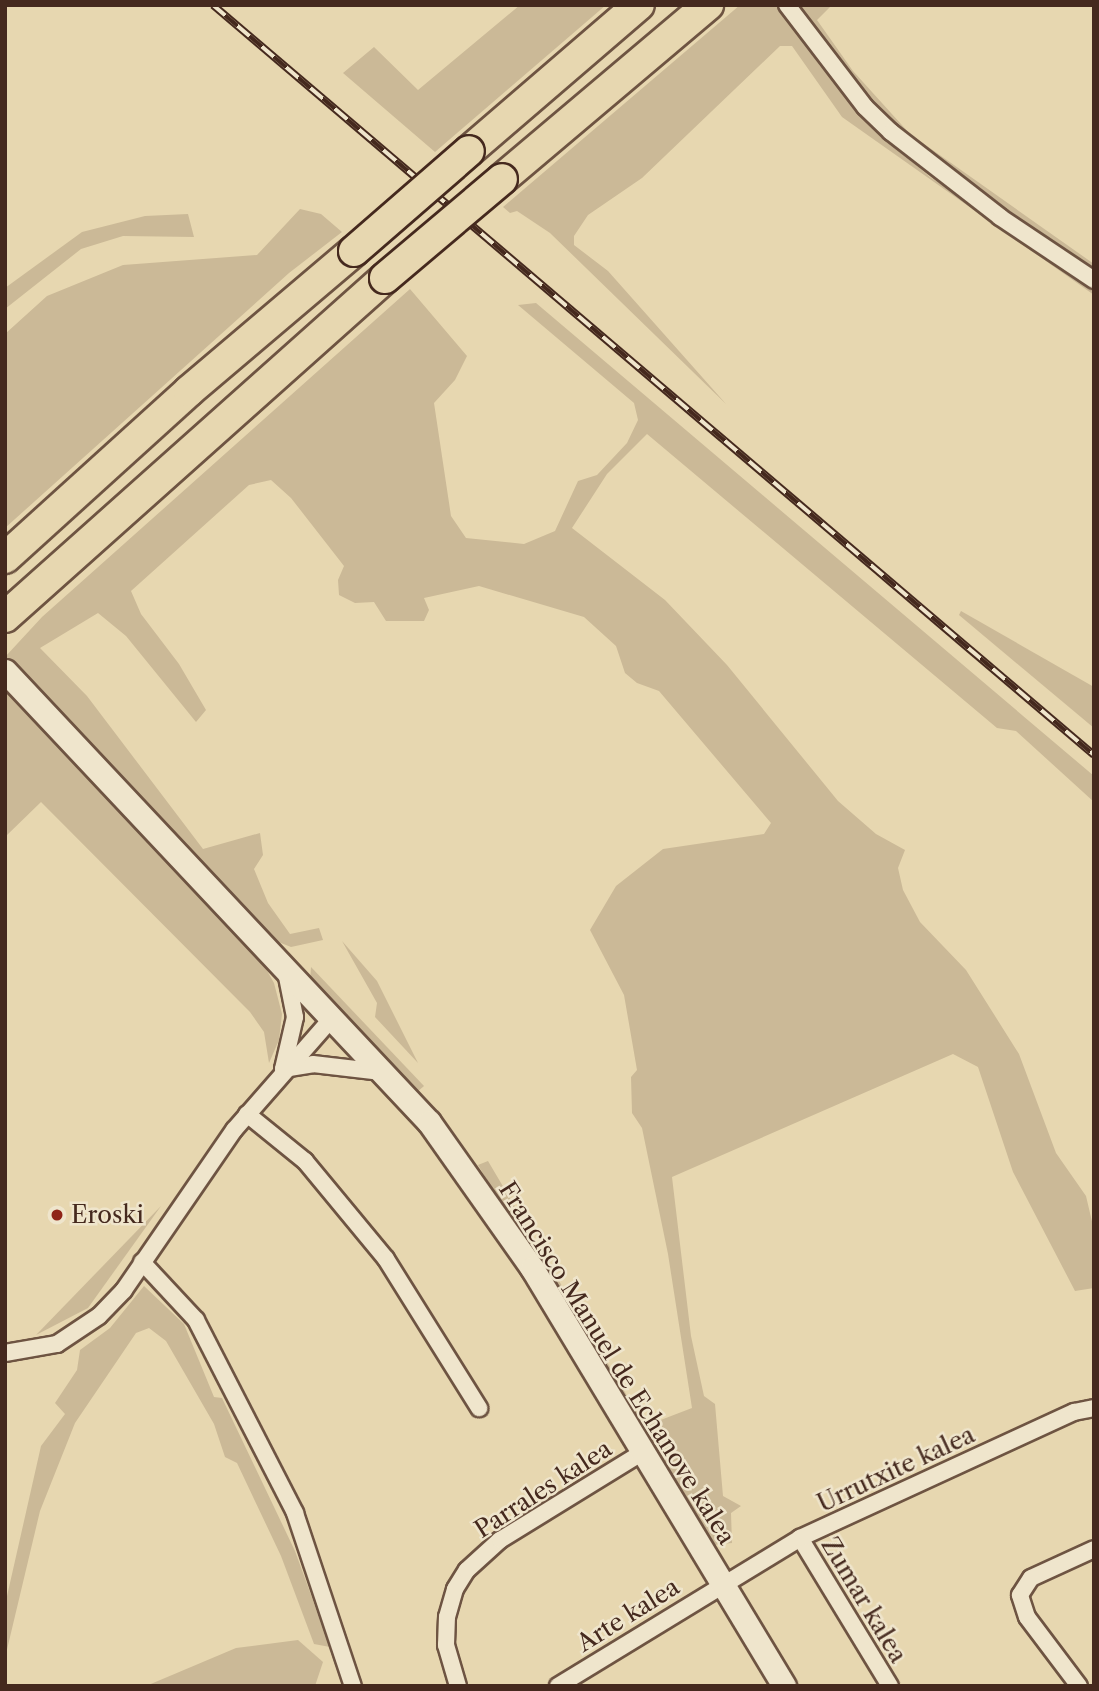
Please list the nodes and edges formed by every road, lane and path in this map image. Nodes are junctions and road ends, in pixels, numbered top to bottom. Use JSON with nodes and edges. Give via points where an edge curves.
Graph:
{"nodes":[{"id":1,"x":639,"y":5,"type":"edge"},
{"id":2,"x":708,"y":5,"type":"edge"},
{"id":3,"x":787,"y":5,"type":"edge"},
{"id":4,"x":1094,"y":280,"type":"edge"},
{"id":5,"x":5,"y":558,"type":"edge"},
{"id":6,"x":5,"y":617,"type":"edge"},
{"id":7,"x":5,"y":671,"type":"edge"},
{"id":8,"x":286,"y":969,"type":"junction"},
{"id":9,"x":332,"y":1018,"type":"junction"},
{"id":10,"x":283,"y":1069,"type":"junction"},
{"id":11,"x":382,"y":1072,"type":"junction"},
{"id":12,"x":247,"y":1114,"type":"junction"},
{"id":13,"x":142,"y":1262,"type":"junction"},
{"id":14,"x":5,"y":1353,"type":"edge"},
{"id":15,"x":479,"y":1408,"type":"dead end"},
{"id":16,"x":1094,"y":1408,"type":"edge"},
{"id":17,"x":643,"y":1452,"type":"junction"},
{"id":18,"x":800,"y":1538,"type":"junction"},
{"id":19,"x":1094,"y":1549,"type":"edge"},
{"id":20,"x":723,"y":1584,"type":"junction"},
{"id":21,"x":353,"y":1686,"type":"edge"},
{"id":22,"x":458,"y":1686,"type":"edge"},
{"id":23,"x":558,"y":1686,"type":"edge"},
{"id":24,"x":784,"y":1686,"type":"edge"},
{"id":25,"x":890,"y":1686,"type":"edge"},
{"id":26,"x":1079,"y":1686,"type":"edge"}],
"edges":[{"from":1,"to":5,"type":"highway","bridge":true,"via":[[189,391]]},
{"from":2,"to":6,"type":"highway","bridge":true,"via":[[385,278]]},
{"from":3,"to":4,"type":"street","via":[[865,107],[891,132],[1000,217]]},
{"from":7,"to":8,"type":"street","name":"Francisco Manuel de Echanove kalea"},
{"from":8,"to":9,"type":"street","name":"Francisco Manuel de Echanove kalea"},
{"from":8,"to":10,"type":"street","via":[[295,1017]]},
{"from":9,"to":10,"type":"street"},
{"from":9,"to":11,"type":"street","name":"Francisco Manuel de Echanove kalea"},
{"from":10,"to":11,"type":"street","via":[[313,1064]]},
{"from":10,"to":12,"type":"street"},
{"from":11,"to":17,"type":"street","name":"Francisco Manuel de Echanove kalea","via":[[429,1122],[498,1215]]},
{"from":12,"to":13,"type":"street"},
{"from":12,"to":15,"type":"street","via":[[305,1161],[386,1259]]},
{"from":13,"to":14,"type":"street","via":[[124,1290],[81,1331],[57,1344]]},
{"from":13,"to":21,"type":"street","via":[[196,1320],[289,1501],[332,1612]]},
{"from":16,"to":18,"type":"street","name":"Urrutxite kalea","via":[[1074,1412]]},
{"from":17,"to":20,"type":"street","name":"Francisco Manuel de Echanove kalea"},
{"from":17,"to":22,"type":"street","name":"Parrales kalea","via":[[500,1540],[467,1570],[455,1589],[447,1617],[446,1645]]},
{"from":18,"to":20,"type":"street","name":"Urrutxite kalea"},
{"from":18,"to":25,"type":"street","name":"Zumar kalea"},
{"from":19,"to":26,"type":"street","via":[[1031,1578],[1020,1595],[1027,1618]]},
{"from":20,"to":23,"type":"street","name":"Arte kalea"},
{"from":20,"to":24,"type":"street","name":"Francisco Manuel de Echanove kalea"}]}
